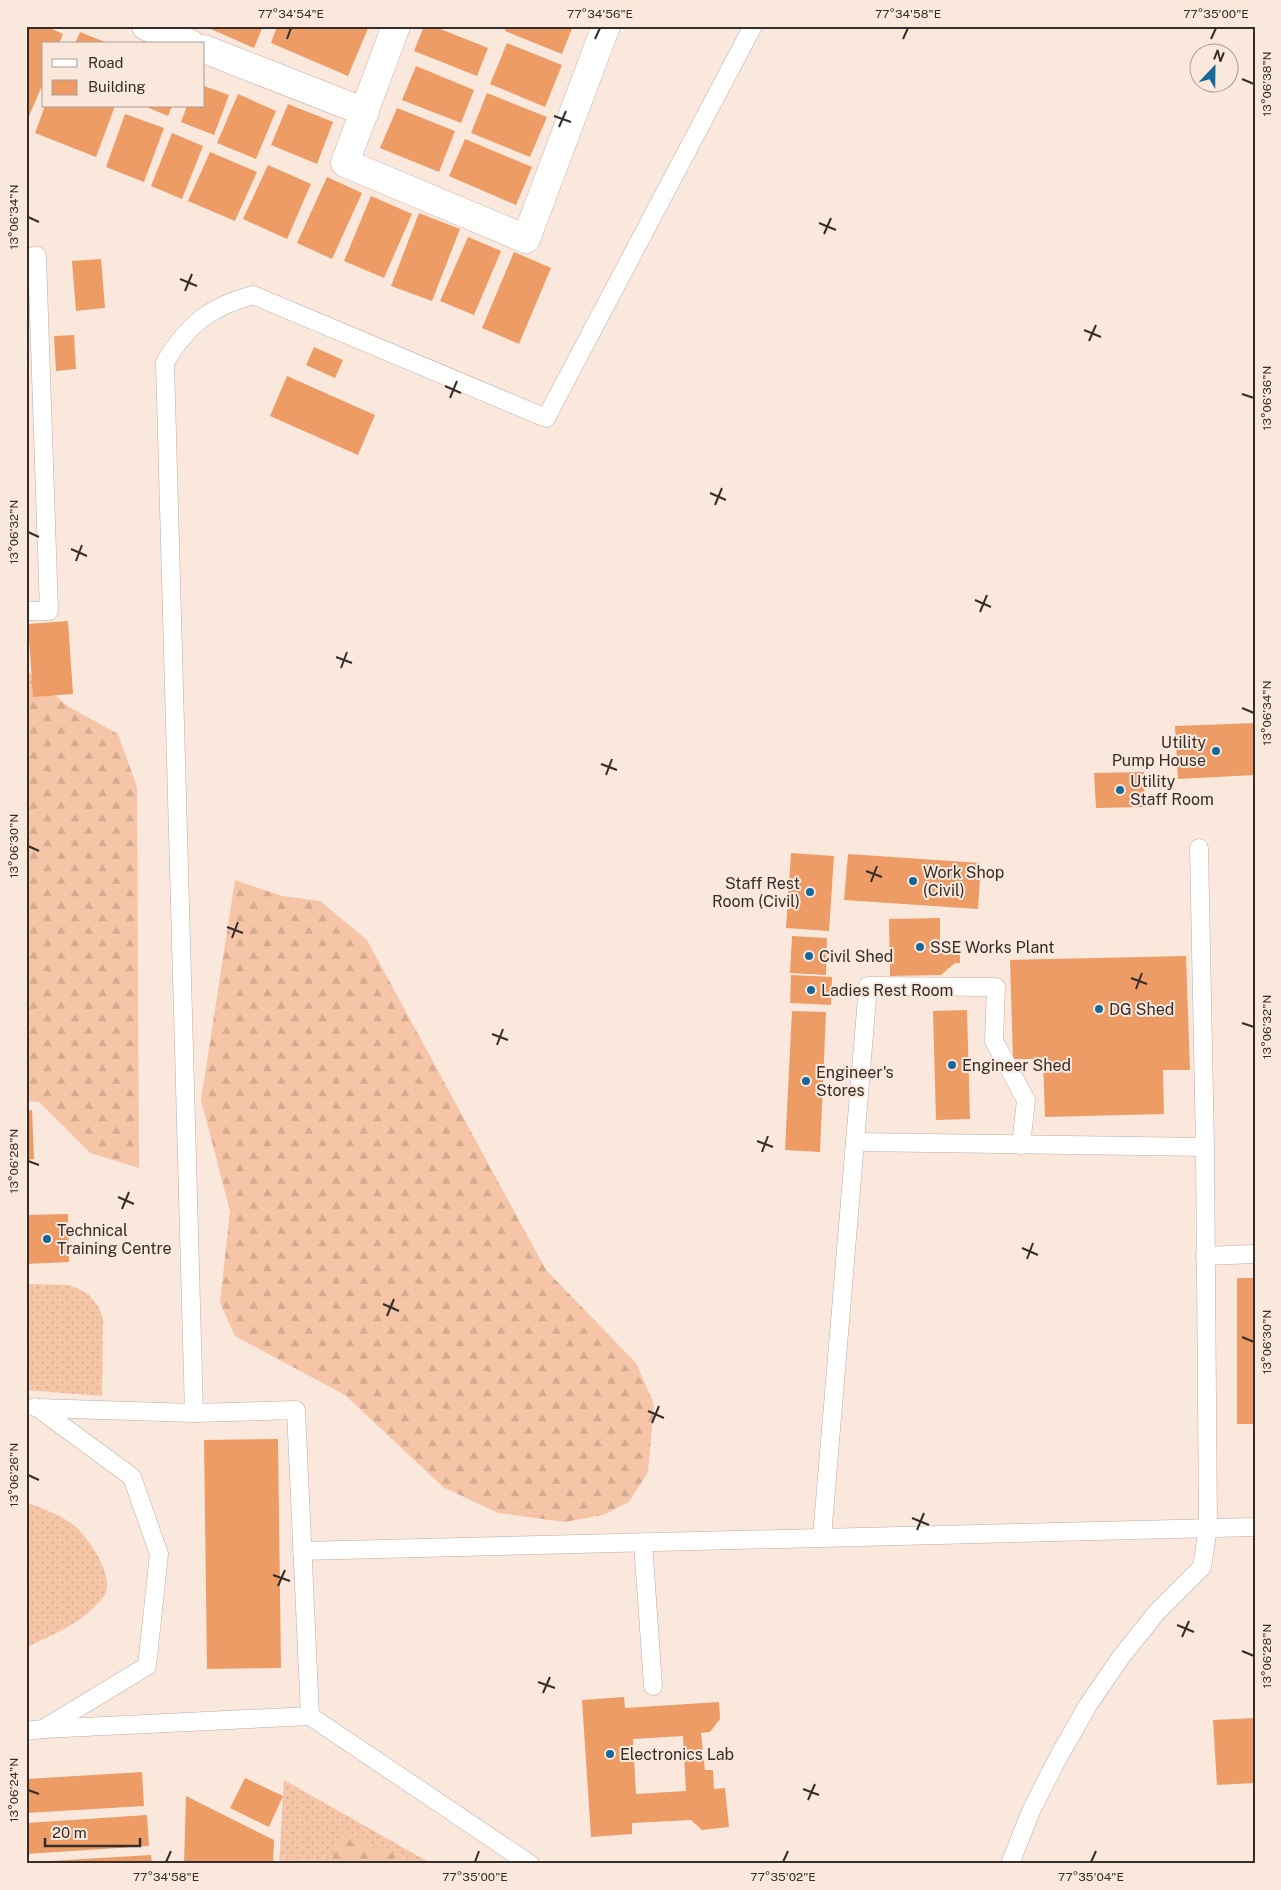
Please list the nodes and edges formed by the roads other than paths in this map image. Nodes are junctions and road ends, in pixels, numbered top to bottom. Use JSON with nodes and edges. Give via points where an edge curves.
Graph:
{"nodes":[{"id":1,"x":146,"y":26,"type":"edge"},
{"id":2,"x":396,"y":26,"type":"edge"},
{"id":3,"x":606,"y":26,"type":"edge"},
{"id":4,"x":753,"y":26,"type":"edge"},
{"id":5,"x":186,"y":42,"type":"edge"},
{"id":6,"x":205,"y":49,"type":"edge"},
{"id":7,"x":365,"y":112,"type":"junction"},
{"id":8,"x":26,"y":257,"type":"edge"},
{"id":9,"x":26,"y":611,"type":"edge"},
{"id":10,"x":1199,"y":848,"type":"dead end"},
{"id":11,"x":855,"y":1142,"type":"junction"},
{"id":12,"x":1021,"y":1145,"type":"junction"},
{"id":13,"x":1204,"y":1147,"type":"junction"},
{"id":14,"x":1255,"y":1254,"type":"edge"},
{"id":15,"x":1205,"y":1256,"type":"junction"},
{"id":16,"x":32,"y":1407,"type":"edge"},
{"id":17,"x":194,"y":1413,"type":"junction"},
{"id":18,"x":1208,"y":1527,"type":"junction"},
{"id":19,"x":1255,"y":1527,"type":"edge"},
{"id":20,"x":822,"y":1537,"type":"junction"},
{"id":21,"x":643,"y":1542,"type":"junction"},
{"id":22,"x":302,"y":1551,"type":"junction"},
{"id":23,"x":653,"y":1686,"type":"dead end"},
{"id":24,"x":310,"y":1716,"type":"junction"},
{"id":25,"x":35,"y":1730,"type":"edge"},
{"id":26,"x":530,"y":1864,"type":"edge"},
{"id":27,"x":1010,"y":1864,"type":"edge"}],
"edges":[{"from":1,"to":5,"type":"street"},
{"from":2,"to":7,"type":"street"},
{"from":3,"to":7,"type":"street","via":[[526,239],[346,163]]},
{"from":4,"to":17,"type":"lane","via":[[546,418],[253,295],[211,311],[177,342],[166,362]]},
{"from":6,"to":7,"type":"street"},
{"from":8,"to":9,"type":"lane","via":[[37,256],[49,611]]},
{"from":10,"to":13,"type":"lane"},
{"from":11,"to":12,"type":"lane"},
{"from":11,"to":12,"type":"lane","via":[[868,986],[996,987],[994,1041],[1026,1100]]},
{"from":11,"to":20,"type":"lane"},
{"from":12,"to":13,"type":"lane"},
{"from":13,"to":15,"type":"lane"},
{"from":14,"to":15,"type":"lane"},
{"from":15,"to":18,"type":"lane"},
{"from":16,"to":17,"type":"lane"},
{"from":16,"to":25,"type":"lane","via":[[132,1478],[158,1554],[147,1666]]},
{"from":17,"to":22,"type":"lane","via":[[296,1410]]},
{"from":18,"to":19,"type":"lane"},
{"from":18,"to":20,"type":"lane"},
{"from":18,"to":27,"type":"lane","via":[[1202,1567],[1157,1612],[1088,1705],[1031,1811]]},
{"from":20,"to":21,"type":"lane"},
{"from":21,"to":22,"type":"lane"},
{"from":21,"to":23,"type":"lane"},
{"from":22,"to":24,"type":"lane"},
{"from":24,"to":25,"type":"lane"},
{"from":24,"to":26,"type":"lane"}]}
